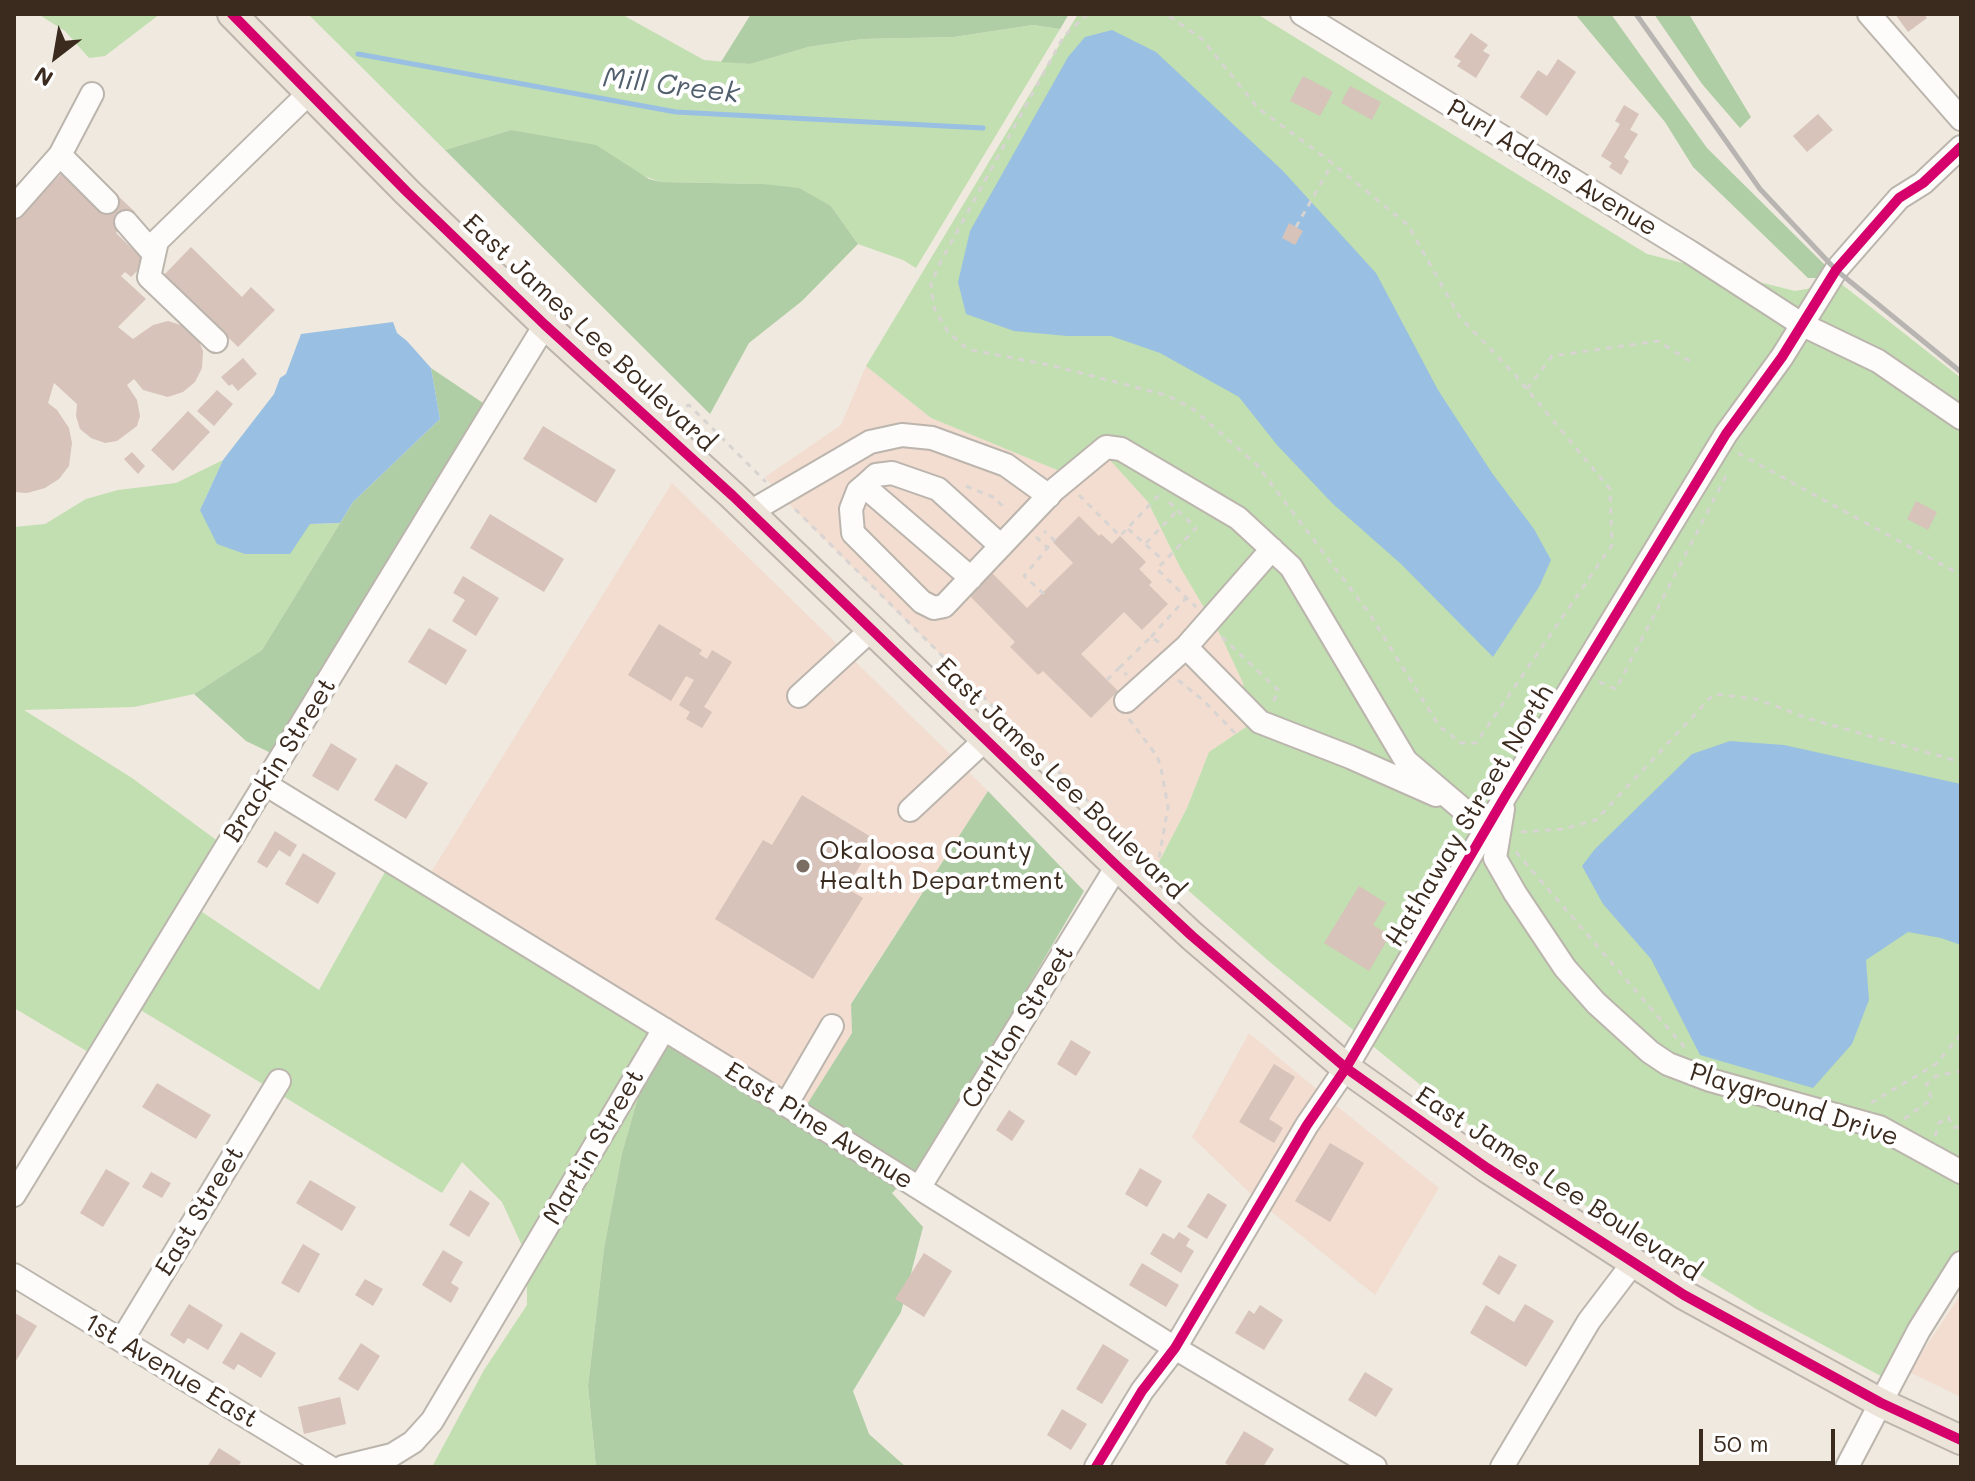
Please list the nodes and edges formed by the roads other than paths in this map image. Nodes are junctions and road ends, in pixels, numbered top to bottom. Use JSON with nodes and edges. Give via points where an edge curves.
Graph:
{"nodes":[{"id":1,"x":232,"y":14,"type":"edge"},
{"id":2,"x":1302,"y":14,"type":"edge"},
{"id":3,"x":1869,"y":14,"type":"edge"},
{"id":4,"x":309,"y":93,"type":"junction"},
{"id":5,"x":92,"y":94,"type":"dead end"},
{"id":6,"x":1961,"y":119,"type":"edge"},
{"id":7,"x":1961,"y":147,"type":"edge"},
{"id":8,"x":60,"y":155,"type":"junction"},
{"id":9,"x":107,"y":202,"type":"dead end"},
{"id":10,"x":14,"y":207,"type":"edge"},
{"id":11,"x":126,"y":222,"type":"dead end"},
{"id":12,"x":154,"y":254,"type":"junction"},
{"id":13,"x":1801,"y":324,"type":"junction"},
{"id":14,"x":545,"y":325,"type":"junction"},
{"id":15,"x":216,"y":341,"type":"dead end"},
{"id":16,"x":1961,"y":418,"type":"edge"},
{"id":17,"x":881,"y":439,"type":"junction"},
{"id":18,"x":874,"y":480,"type":"junction"},
{"id":19,"x":1049,"y":496,"type":"junction"},
{"id":20,"x":750,"y":512,"type":"junction"},
{"id":21,"x":1001,"y":546,"type":"junction"},
{"id":22,"x":1272,"y":549,"type":"junction"},
{"id":23,"x":971,"y":578,"type":"junction"},
{"id":24,"x":872,"y":629,"type":"junction"},
{"id":25,"x":1176,"y":647,"type":"junction"},
{"id":26,"x":799,"y":696,"type":"dead end"},
{"id":27,"x":1128,"y":697,"type":"road end"},
{"id":28,"x":986,"y":739,"type":"junction"},
{"id":29,"x":265,"y":784,"type":"junction"},
{"id":30,"x":1506,"y":795,"type":"junction"},
{"id":31,"x":1459,"y":806,"type":"junction"},
{"id":32,"x":910,"y":810,"type":"dead end"},
{"id":33,"x":1486,"y":829,"type":"junction"},
{"id":34,"x":1117,"y":866,"type":"junction"},
{"id":35,"x":832,"y":1026,"type":"dead end"},
{"id":36,"x":664,"y":1029,"type":"junction"},
{"id":37,"x":1346,"y":1068,"type":"junction"},
{"id":38,"x":279,"y":1081,"type":"dead end"},
{"id":39,"x":786,"y":1105,"type":"junction"},
{"id":40,"x":1961,"y":1172,"type":"edge"},
{"id":41,"x":919,"y":1188,"type":"junction"},
{"id":42,"x":14,"y":1195,"type":"edge"},
{"id":43,"x":1633,"y":1263,"type":"junction"},
{"id":44,"x":1959,"y":1266,"type":"edge"},
{"id":45,"x":14,"y":1275,"type":"edge"},
{"id":46,"x":122,"y":1340,"type":"junction"},
{"id":47,"x":1175,"y":1348,"type":"junction"},
{"id":48,"x":1881,"y":1403,"type":"junction"},
{"id":49,"x":1961,"y":1440,"type":"edge"},
{"id":50,"x":329,"y":1467,"type":"edge"},
{"id":51,"x":343,"y":1467,"type":"edge"},
{"id":52,"x":1096,"y":1467,"type":"edge"},
{"id":53,"x":1375,"y":1467,"type":"edge"},
{"id":54,"x":1502,"y":1467,"type":"edge"},
{"id":55,"x":1847,"y":1467,"type":"edge"}],
"edges":[{"from":1,"to":4,"type":"main road","name":"East James Lee Boulevard"},
{"from":2,"to":13,"type":"street","name":"Purl Adams Avenue"},
{"from":3,"to":6,"type":"street"},
{"from":4,"to":12,"type":"street","via":[[157,241]]},
{"from":4,"to":14,"type":"main road","name":"East James Lee Boulevard"},
{"from":5,"to":8,"type":"street"},
{"from":7,"to":13,"type":"street","name":"Hathaway Street North","via":[[1899,198],[1836,270]]},
{"from":8,"to":9,"type":"street"},
{"from":8,"to":10,"type":"street"},
{"from":11,"to":12,"type":"street"},
{"from":12,"to":15,"type":"street","via":[[149,277]]},
{"from":13,"to":16,"type":"street","via":[[1878,361]]},
{"from":13,"to":30,"type":"street","name":"Hathaway Street North","via":[[1726,434]]},
{"from":14,"to":20,"type":"main road","name":"East James Lee Boulevard"},
{"from":14,"to":29,"type":"street","name":"Brackin Street"},
{"from":17,"to":18,"type":"street"},
{"from":17,"to":19,"type":"street","via":[[932,438],[1006,465]]},
{"from":17,"to":20,"type":"street"},
{"from":18,"to":21,"type":"street","via":[[892,473],[938,489]]},
{"from":18,"to":23,"type":"street"},
{"from":18,"to":23,"type":"street","via":[[858,491],[851,509],[853,533],[934,608],[944,606]]},
{"from":19,"to":21,"type":"street"},
{"from":19,"to":22,"type":"street","via":[[1106,447],[1121,449],[1238,518]]},
{"from":20,"to":24,"type":"main road","name":"East James Lee Boulevard"},
{"from":21,"to":23,"type":"street"},
{"from":22,"to":25,"type":"street"},
{"from":22,"to":31,"type":"street","via":[[1291,567],[1406,761]]},
{"from":24,"to":26,"type":"street"},
{"from":24,"to":28,"type":"main road","name":"East James Lee Boulevard"},
{"from":25,"to":27,"type":"street"},
{"from":25,"to":31,"type":"street","via":[[1260,722]]},
{"from":28,"to":32,"type":"street"},
{"from":28,"to":34,"type":"main road","name":"East James Lee Boulevard"},
{"from":29,"to":36,"type":"street","name":"East Pine Avenue"},
{"from":29,"to":42,"type":"street","name":"Brackin Street"},
{"from":30,"to":33,"type":"street","name":"Hathaway Street North"},
{"from":30,"to":40,"type":"street","name":"Playground Drive","via":[[1495,858],[1565,968],[1650,1052],[1710,1080],[1879,1127]]},
{"from":31,"to":33,"type":"street"},
{"from":33,"to":37,"type":"street","name":"Hathaway Street North"},
{"from":34,"to":37,"type":"main road","name":"East James Lee Boulevard"},
{"from":34,"to":41,"type":"street","name":"Carlton Street"},
{"from":35,"to":39,"type":"street"},
{"from":36,"to":39,"type":"street","name":"East Pine Avenue"},
{"from":36,"to":51,"type":"street","name":"Martin Street","via":[[424,1431],[392,1455]]},
{"from":37,"to":43,"type":"main road","name":"East James Lee Boulevard"},
{"from":37,"to":47,"type":"street","name":"Hathaway Street North"},
{"from":38,"to":46,"type":"street","name":"East Street"},
{"from":39,"to":41,"type":"street","name":"East Pine Avenue"},
{"from":41,"to":47,"type":"street","name":"East Pine Avenue"},
{"from":43,"to":48,"type":"main road","name":"East James Lee Boulevard"},
{"from":43,"to":54,"type":"street","via":[[1589,1321]]},
{"from":44,"to":48,"type":"street"},
{"from":45,"to":46,"type":"street","name":"1st Avenue East"},
{"from":46,"to":50,"type":"street","name":"1st Avenue East"},
{"from":47,"to":52,"type":"street","name":"Hathaway Street North"},
{"from":47,"to":53,"type":"street","name":"East Pine Avenue"},
{"from":48,"to":49,"type":"main road","name":"East James Lee Boulevard"},
{"from":48,"to":55,"type":"street"}]}
